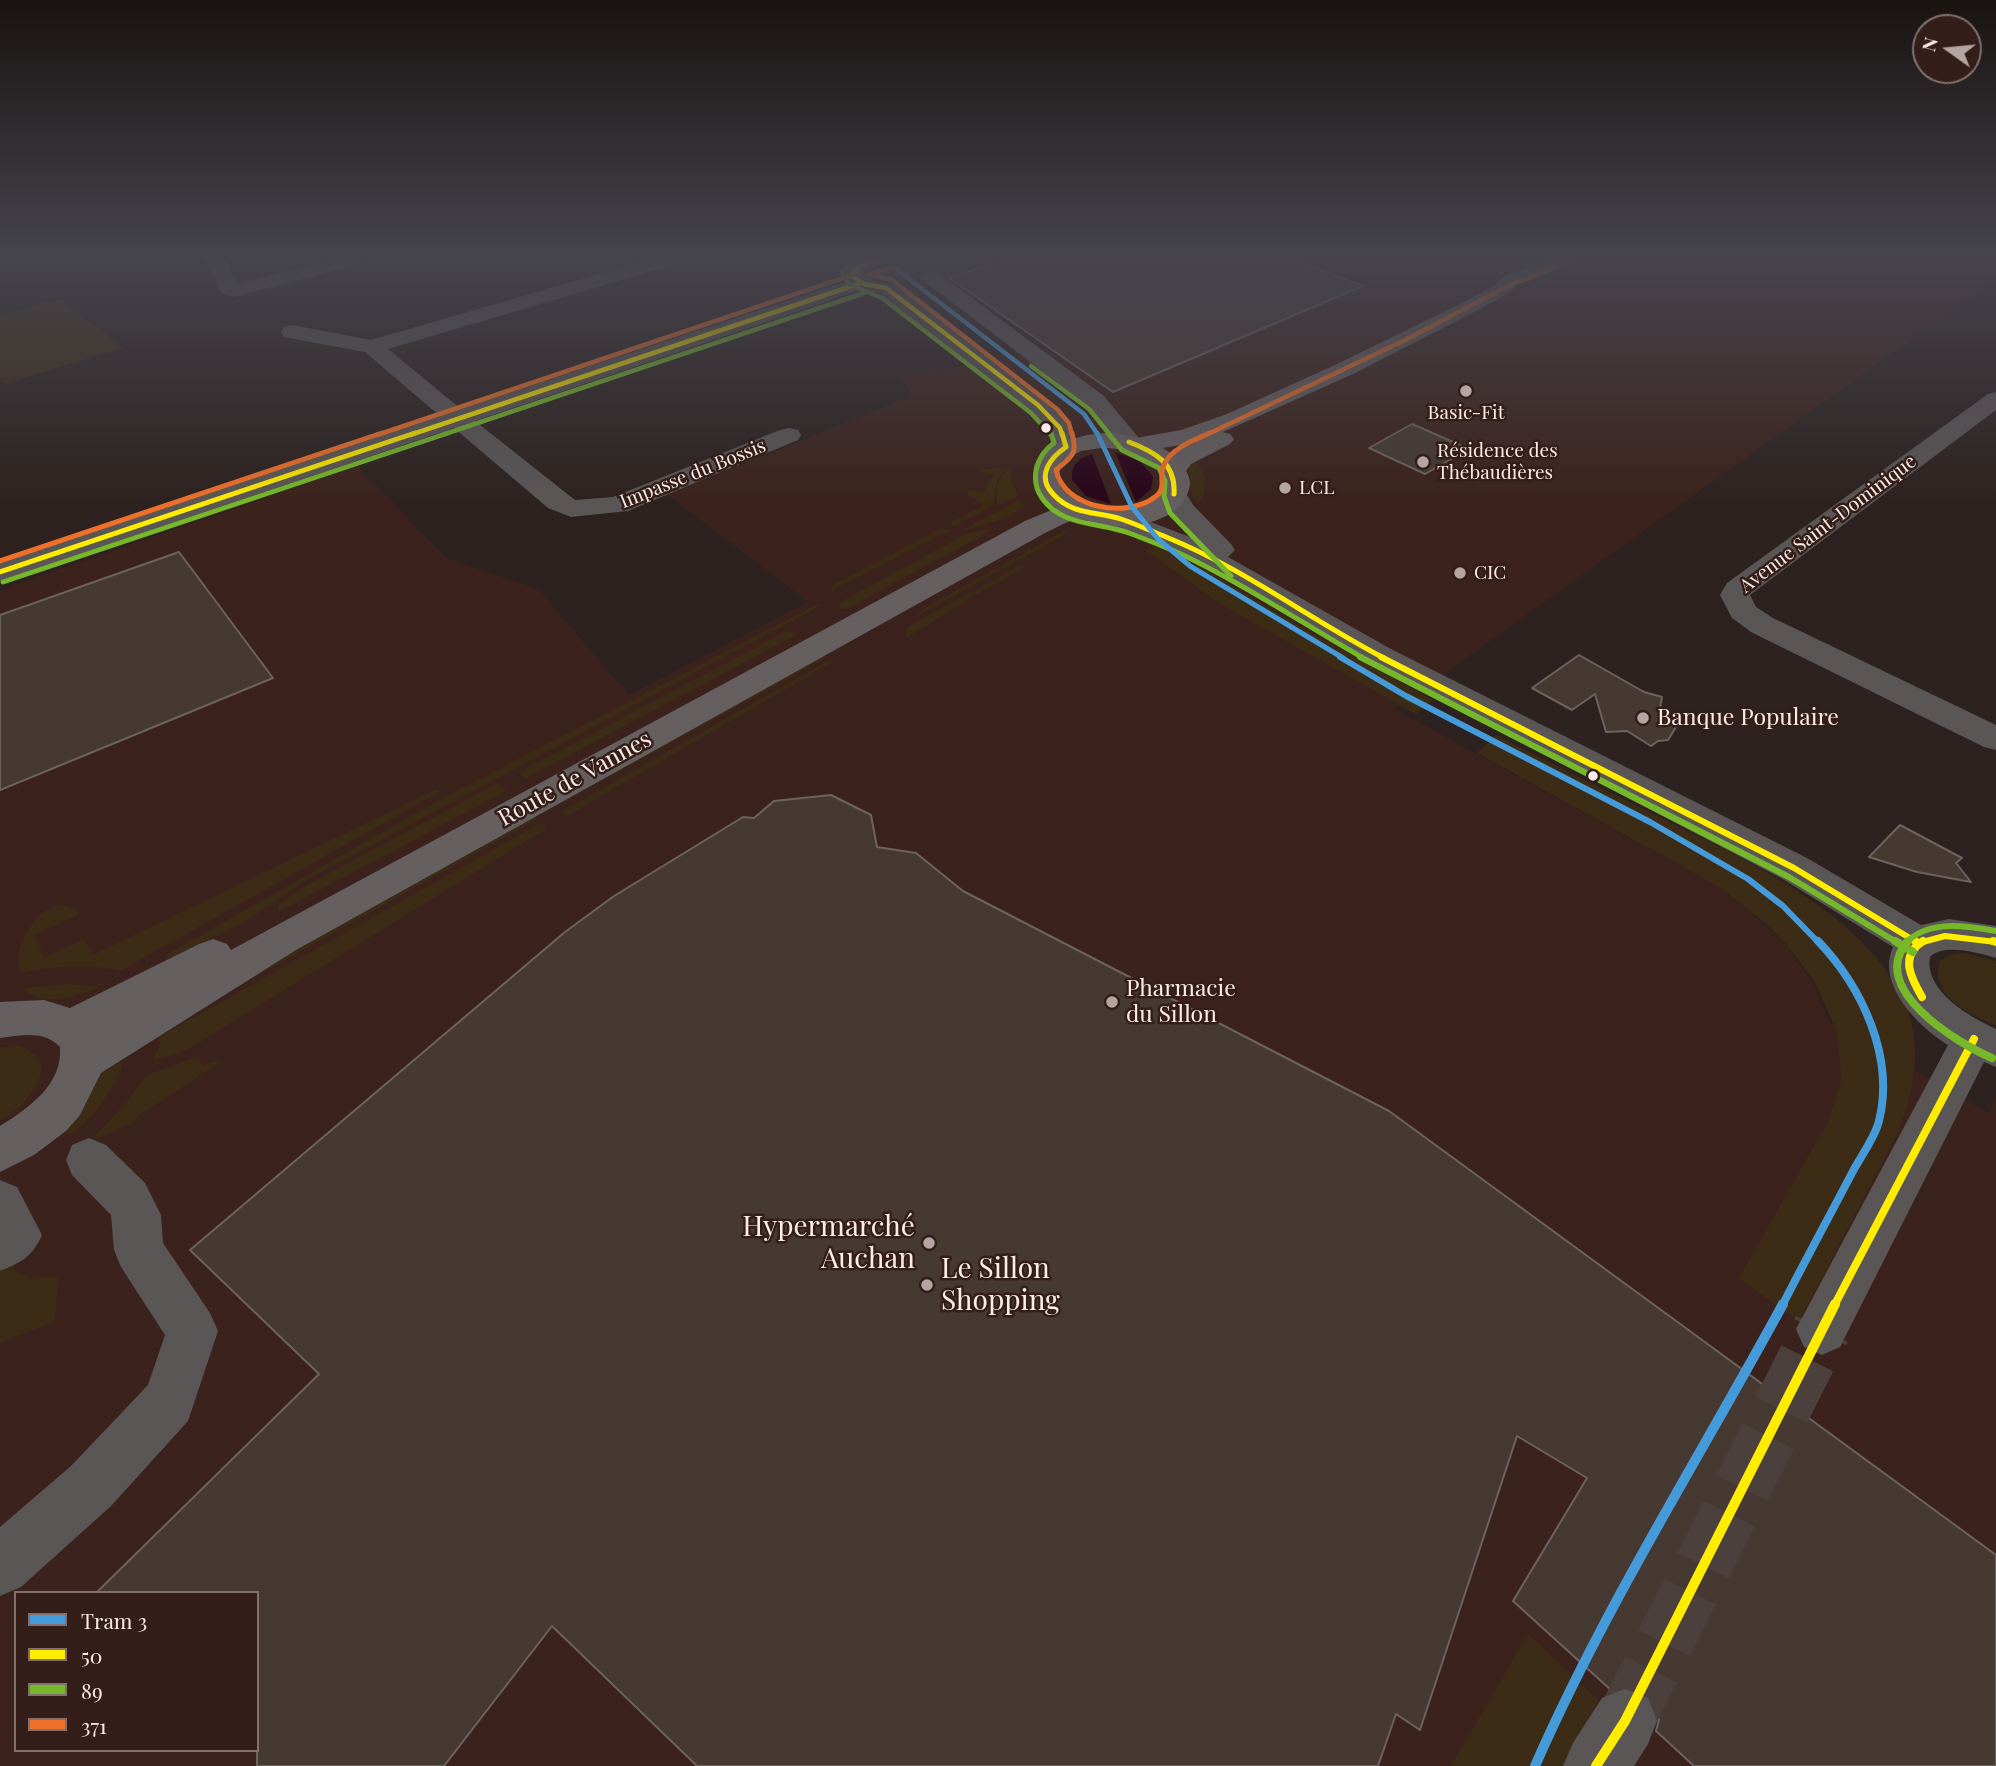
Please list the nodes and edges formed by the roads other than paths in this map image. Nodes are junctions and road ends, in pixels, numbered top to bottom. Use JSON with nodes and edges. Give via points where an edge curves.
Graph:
{"nodes":[{"id":1,"x":337,"y":340,"type":"edge"},
{"id":2,"x":394,"y":340,"type":"edge"},
{"id":3,"x":669,"y":340,"type":"edge"},
{"id":4,"x":955,"y":340,"type":"edge"},
{"id":5,"x":1019,"y":340,"type":"edge"},
{"id":6,"x":1403,"y":340,"type":"edge"},
{"id":7,"x":1413,"y":340,"type":"edge"},
{"id":8,"x":372,"y":347,"type":"junction"},
{"id":9,"x":1996,"y":399,"type":"edge"},
{"id":10,"x":460,"y":419,"type":"junction"},
{"id":11,"x":789,"y":435,"type":"dead end"},
{"id":12,"x":1133,"y":444,"type":"junction"},
{"id":13,"x":1066,"y":447,"type":"junction"},
{"id":14,"x":1173,"y":482,"type":"junction"},
{"id":15,"x":1062,"y":501,"type":"junction"},
{"id":16,"x":1119,"y":518,"type":"junction"},
{"id":17,"x":0,"y":572,"type":"edge"},
{"id":18,"x":1246,"y":577,"type":"junction"},
{"id":19,"x":1996,"y":739,"type":"edge"},
{"id":20,"x":1996,"y":942,"type":"edge"},
{"id":21,"x":1919,"y":943,"type":"junction"},
{"id":22,"x":0,"y":1020,"type":"edge"},
{"id":23,"x":78,"y":1044,"type":"junction"},
{"id":24,"x":1985,"y":1044,"type":"edge"},
{"id":25,"x":0,"y":1150,"type":"edge"},
{"id":26,"x":89,"y":1160,"type":"dead end"},
{"id":27,"x":0,"y":1202,"type":"edge"},
{"id":28,"x":0,"y":1247,"type":"edge"},
{"id":29,"x":1822,"y":1329,"type":"tunnel mouth"},
{"id":30,"x":0,"y":1566,"type":"edge"},
{"id":31,"x":1597,"y":1766,"type":"edge"},
{"id":32,"x":1620,"y":1766,"type":"edge"}],
"edges":[{"from":1,"to":8,"type":"street"},
{"from":2,"to":8,"type":"street"},
{"from":3,"to":10,"type":"street"},
{"from":4,"to":13,"type":"street","via":[[1038,405],[1060,428]]},
{"from":5,"to":12,"type":"street","via":[[1096,401]]},
{"from":6,"to":12,"type":"main road","via":[[1236,419],[1186,437]]},
{"from":7,"to":14,"type":"main road","via":[[1182,458]]},
{"from":8,"to":10,"type":"street","name":"Impasse du Bossis"},
{"from":9,"to":19,"type":"street","name":"Avenue Saint-Dominique","via":[[1737,589],[1735,596],[1743,612],[1762,625]]},
{"from":10,"to":11,"type":"street","name":"Impasse du Bossis","via":[[571,509],[618,505]]},
{"from":10,"to":17,"type":"street"},
{"from":12,"to":13,"type":"main road","via":[[1103,440]]},
{"from":12,"to":14,"type":"main road","via":[[1158,455]]},
{"from":13,"to":15,"type":"main road","via":[[1051,457],[1045,477]]},
{"from":14,"to":16,"type":"main road","via":[[1156,511]]},
{"from":14,"to":18,"type":"street","via":[[1179,508]]},
{"from":15,"to":16,"type":"main road","via":[[1090,515]]},
{"from":15,"to":23,"type":"main road","name":"Route de Vannes","via":[[1023,533],[282,939]]},
{"from":16,"to":18,"type":"street","via":[[1180,542]]},
{"from":18,"to":21,"type":"street","via":[[1380,656],[1794,868]]},
{"from":20,"to":21,"type":"street","via":[[1960,934],[1936,935]]},
{"from":21,"to":24,"type":"street","via":[[1909,959],[1909,970],[1920,993],[1942,1018]]},
{"from":22,"to":23,"type":"main road","via":[[45,1016]]},
{"from":23,"to":25,"type":"main road","via":[[75,1085],[28,1135]]},
{"from":24,"to":29,"type":"street"},
{"from":26,"to":30,"type":"street","via":[[128,1199],[137,1215],[139,1250],[192,1331],[169,1402],[91,1486]]},
{"from":27,"to":28,"type":"street","via":[[17,1235]]},
{"from":31,"to":32,"type":"street","via":[[1625,1721]]}]}
